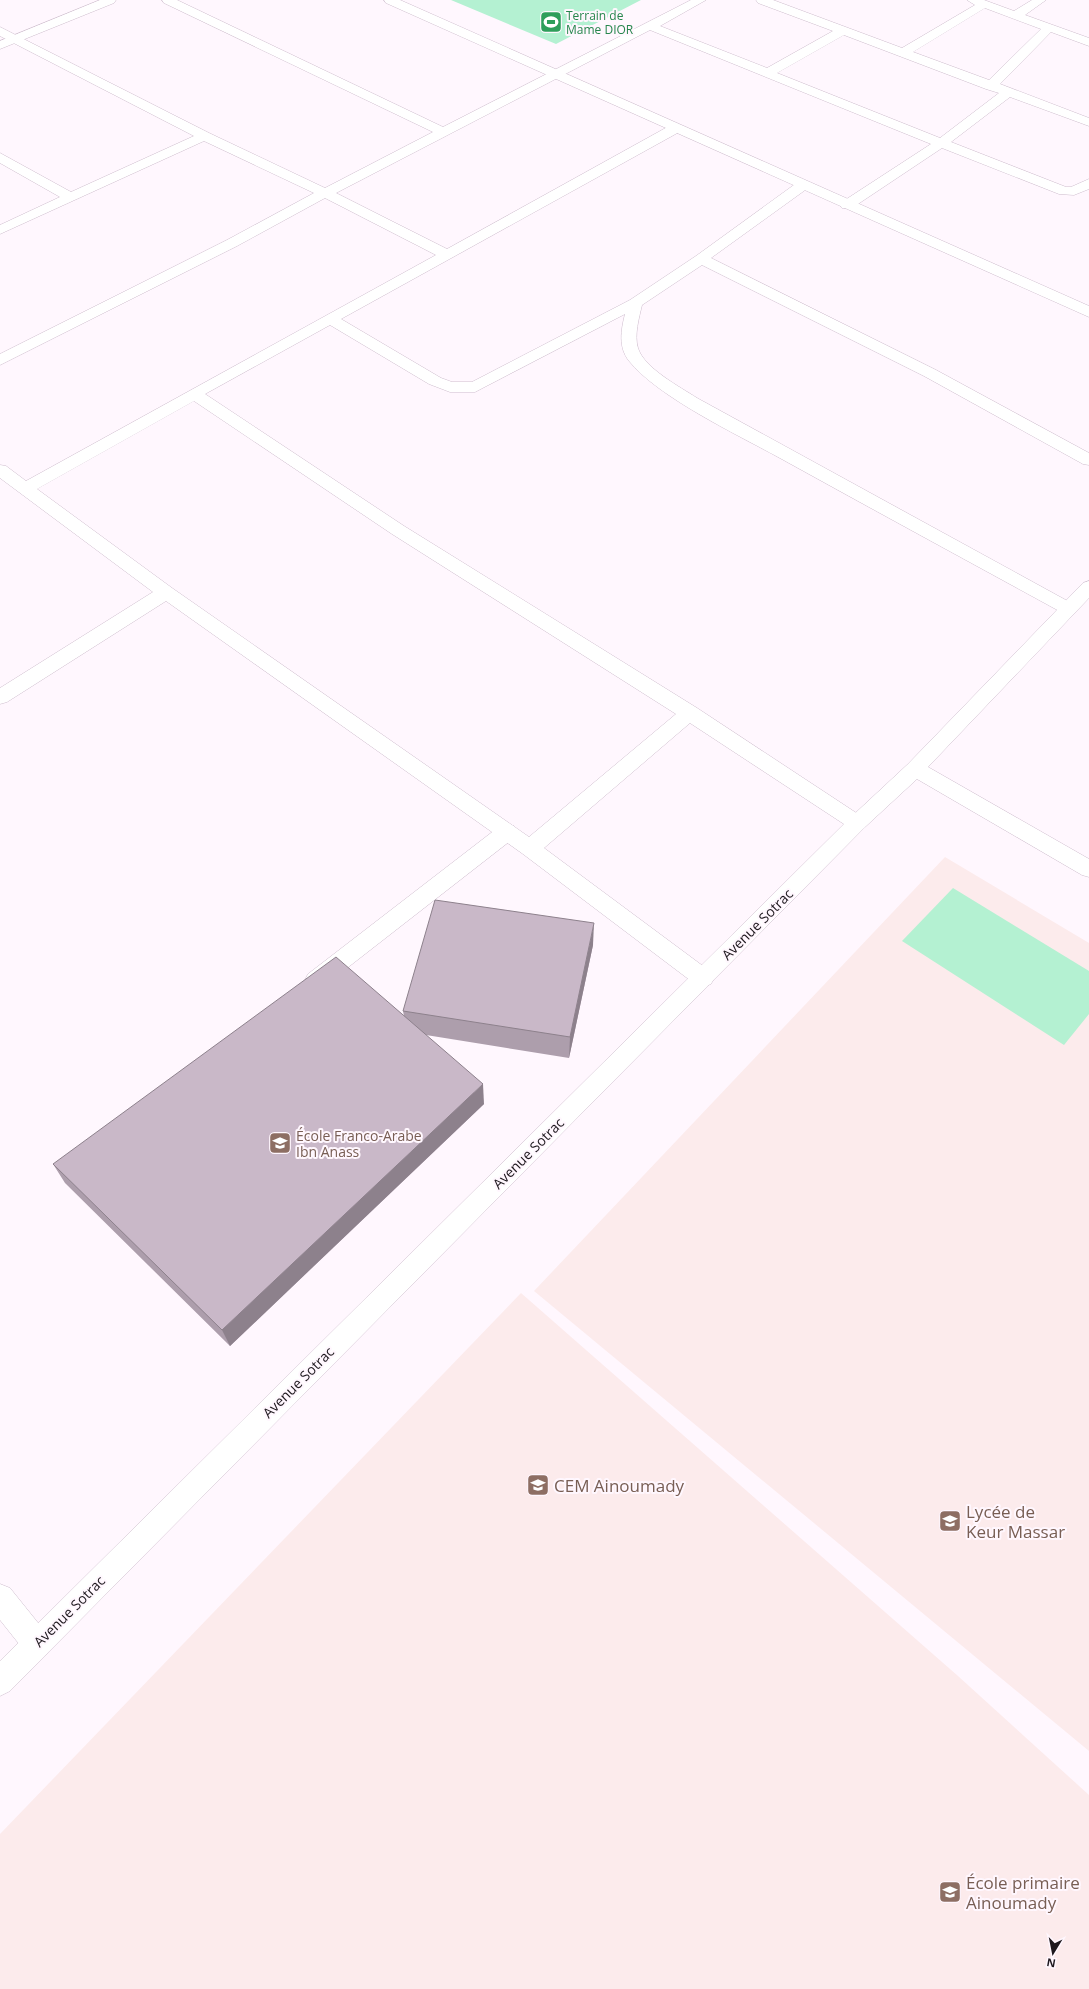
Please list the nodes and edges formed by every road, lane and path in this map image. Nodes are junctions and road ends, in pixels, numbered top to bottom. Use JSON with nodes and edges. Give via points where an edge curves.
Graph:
{"nodes":[{"id":1,"x":110,"y":0,"type":"edge"},
{"id":2,"x":168,"y":0,"type":"edge"},
{"id":3,"x":390,"y":0,"type":"edge"},
{"id":4,"x":700,"y":0,"type":"edge"},
{"id":5,"x":762,"y":0,"type":"edge"},
{"id":6,"x":1040,"y":0,"type":"edge"},
{"id":7,"x":978,"y":2,"type":"edge"},
{"id":8,"x":1014,"y":16,"type":"junction"},
{"id":9,"x":650,"y":26,"type":"junction"},
{"id":10,"x":1048,"y":28,"type":"junction"},
{"id":11,"x":0,"y":30,"type":"edge"},
{"id":12,"x":843,"y":30,"type":"junction"},
{"id":13,"x":14,"y":39,"type":"junction"},
{"id":14,"x":1089,"y":42,"type":"edge"},
{"id":15,"x":0,"y":45,"type":"edge"},
{"id":16,"x":904,"y":52,"type":"junction"},
{"id":17,"x":768,"y":73,"type":"junction"},
{"id":18,"x":556,"y":74,"type":"junction"},
{"id":19,"x":991,"y":86,"type":"junction"},
{"id":20,"x":1009,"y":92,"type":"junction"},
{"id":21,"x":1089,"y":122,"type":"edge"},
{"id":22,"x":676,"y":128,"type":"junction"},
{"id":23,"x":443,"y":132,"type":"junction"},
{"id":24,"x":204,"y":136,"type":"junction"},
{"id":25,"x":941,"y":143,"type":"junction"},
{"id":26,"x":0,"y":157,"type":"edge"},
{"id":27,"x":1089,"y":183,"type":"edge"},
{"id":28,"x":803,"y":185,"type":"junction"},
{"id":29,"x":325,"y":193,"type":"junction"},
{"id":30,"x":69,"y":197,"type":"junction"},
{"id":31,"x":847,"y":205,"type":"junction"},
{"id":32,"x":0,"y":230,"type":"edge"},
{"id":33,"x":448,"y":255,"type":"junction"},
{"id":34,"x":701,"y":258,"type":"junction"},
{"id":35,"x":635,"y":302,"type":"junction"},
{"id":36,"x":1089,"y":312,"type":"edge"},
{"id":37,"x":330,"y":319,"type":"junction"},
{"id":38,"x":0,"y":360,"type":"edge"},
{"id":39,"x":194,"y":394,"type":"junction"},
{"id":40,"x":1089,"y":460,"type":"edge"},
{"id":41,"x":0,"y":470,"type":"edge"},
{"id":42,"x":27,"y":488,"type":"junction"},
{"id":43,"x":1089,"y":587,"type":"edge"},
{"id":44,"x":166,"y":592,"type":"junction"},
{"id":45,"x":1067,"y":608,"type":"junction"},
{"id":46,"x":0,"y":697,"type":"edge"},
{"id":47,"x":690,"y":714,"type":"junction"},
{"id":48,"x":915,"y":769,"type":"junction"},
{"id":49,"x":858,"y":823,"type":"junction"},
{"id":50,"x":507,"y":832,"type":"junction"},
{"id":51,"x":530,"y":848,"type":"junction"},
{"id":52,"x":1089,"y":869,"type":"edge"},
{"id":53,"x":703,"y":978,"type":"junction"},
{"id":54,"x":300,"y":993,"type":"edge"},
{"id":55,"x":0,"y":1598,"type":"edge"},
{"id":56,"x":37,"y":1644,"type":"junction"},
{"id":57,"x":0,"y":1681,"type":"edge"}],
"edges":[{"from":1,"to":13,"type":"street"},
{"from":2,"to":23,"type":"street"},
{"from":3,"to":18,"type":"street"},
{"from":4,"to":9,"type":"street"},
{"from":5,"to":12,"type":"street"},
{"from":6,"to":8,"type":"street"},
{"from":7,"to":8,"type":"street"},
{"from":7,"to":16,"type":"street"},
{"from":8,"to":10,"type":"street"},
{"from":9,"to":17,"type":"street"},
{"from":9,"to":18,"type":"street"},
{"from":10,"to":14,"type":"street"},
{"from":10,"to":19,"type":"street"},
{"from":11,"to":13,"type":"street"},
{"from":12,"to":16,"type":"street"},
{"from":12,"to":17,"type":"street"},
{"from":13,"to":15,"type":"street"},
{"from":13,"to":24,"type":"street"},
{"from":16,"to":19,"type":"street"},
{"from":17,"to":25,"type":"street"},
{"from":18,"to":22,"type":"street"},
{"from":18,"to":23,"type":"street"},
{"from":19,"to":20,"type":"street"},
{"from":20,"to":21,"type":"street"},
{"from":20,"to":25,"type":"street"},
{"from":22,"to":28,"type":"street"},
{"from":22,"to":33,"type":"street"},
{"from":23,"to":29,"type":"street"},
{"from":24,"to":29,"type":"street"},
{"from":24,"to":30,"type":"street"},
{"from":25,"to":27,"type":"street","via":[[1064,191],[1074,191]]},
{"from":25,"to":31,"type":"street"},
{"from":26,"to":30,"type":"street"},
{"from":28,"to":31,"type":"street"},
{"from":28,"to":34,"type":"street"},
{"from":29,"to":33,"type":"street"},
{"from":29,"to":38,"type":"street"},
{"from":30,"to":32,"type":"street"},
{"from":31,"to":36,"type":"street"},
{"from":33,"to":37,"type":"street"},
{"from":34,"to":35,"type":"street"},
{"from":34,"to":40,"type":"street","via":[[930,372]]},
{"from":35,"to":37,"type":"street","via":[[475,387],[462,388],[434,381]]},
{"from":35,"to":45,"type":"street","via":[[630,350],[644,369],[726,421]]},
{"from":37,"to":39,"type":"street"},
{"from":39,"to":42,"type":"street"},
{"from":39,"to":47,"type":"street","via":[[398,530]]},
{"from":41,"to":42,"type":"street"},
{"from":42,"to":44,"type":"street"},
{"from":43,"to":45,"type":"street","name":"Avenue Sotrac"},
{"from":44,"to":46,"type":"street"},
{"from":44,"to":50,"type":"street"},
{"from":45,"to":48,"type":"street","name":"Avenue Sotrac"},
{"from":47,"to":49,"type":"street"},
{"from":47,"to":51,"type":"street"},
{"from":48,"to":49,"type":"street","name":"Avenue Sotrac"},
{"from":48,"to":52,"type":"street"},
{"from":49,"to":53,"type":"street","name":"Avenue Sotrac"},
{"from":50,"to":51,"type":"street"},
{"from":50,"to":54,"type":"street"},
{"from":51,"to":53,"type":"street"},
{"from":53,"to":56,"type":"street","name":"Avenue Sotrac"},
{"from":55,"to":56,"type":"street"},
{"from":56,"to":57,"type":"street","name":"Avenue Sotrac"}]}
